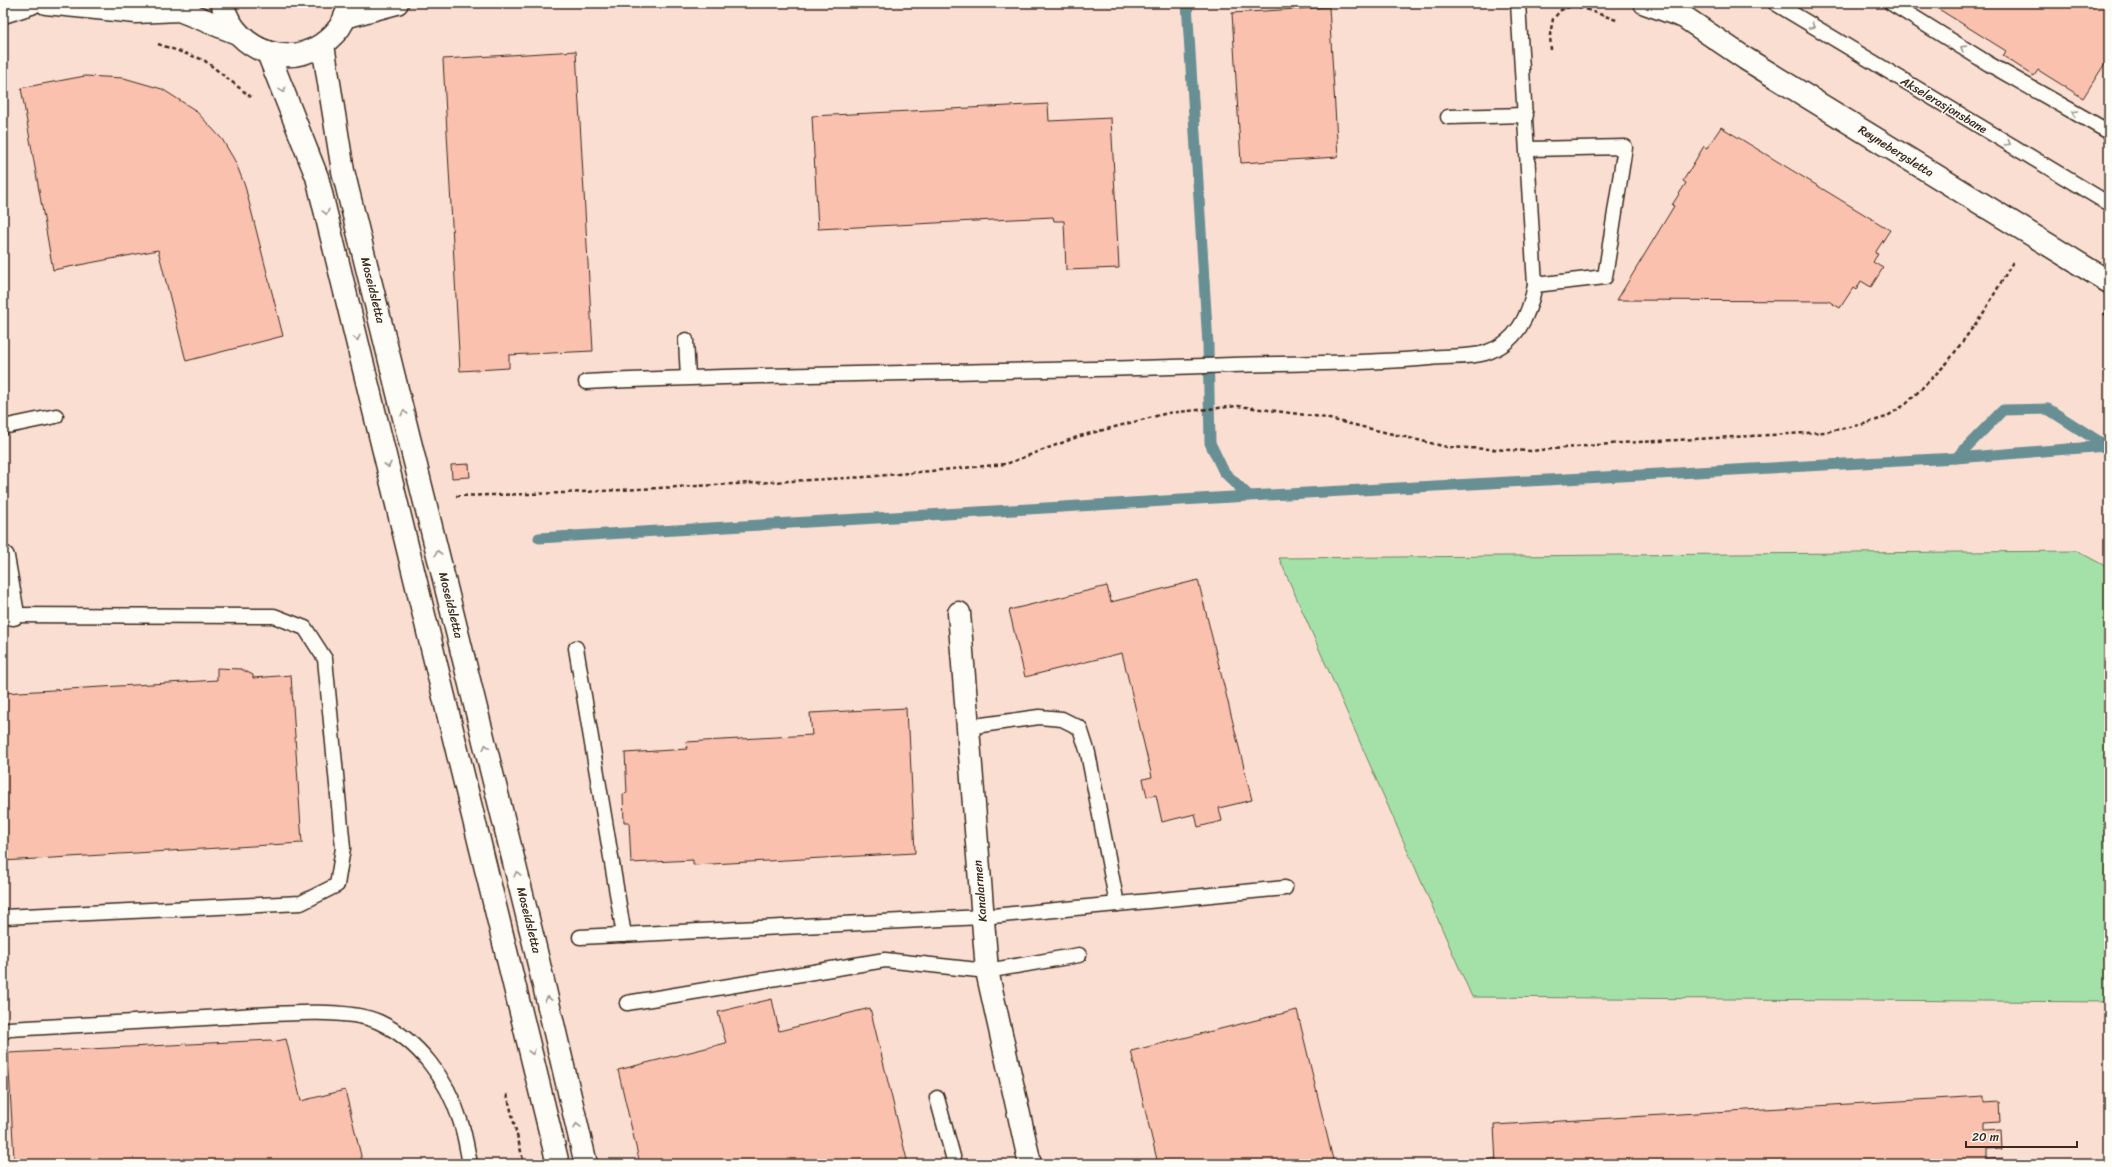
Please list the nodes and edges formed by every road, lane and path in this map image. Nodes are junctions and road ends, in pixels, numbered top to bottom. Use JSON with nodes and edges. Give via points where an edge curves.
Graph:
{"nodes":[{"id":1,"x":31,"y":3,"type":"edge"},
{"id":2,"x":46,"y":3,"type":"edge"},
{"id":3,"x":222,"y":3,"type":"edge"},
{"id":4,"x":397,"y":3,"type":"edge"},
{"id":5,"x":1518,"y":3,"type":"edge"},
{"id":6,"x":1645,"y":3,"type":"edge"},
{"id":7,"x":1891,"y":3,"type":"edge"},
{"id":8,"x":1777,"y":4,"type":"edge"},
{"id":9,"x":348,"y":10,"type":"edge"},
{"id":10,"x":1678,"y":10,"type":"edge"},
{"id":11,"x":3,"y":12,"type":"edge"},
{"id":12,"x":1625,"y":23,"type":"dead end"},
{"id":13,"x":237,"y":33,"type":"junction"},
{"id":14,"x":156,"y":43,"type":"dead end"},
{"id":15,"x":323,"y":45,"type":"junction"},
{"id":16,"x":1551,"y":50,"type":"dead end"},
{"id":17,"x":268,"y":53,"type":"junction"},
{"id":18,"x":256,"y":101,"type":"dead end"},
{"id":19,"x":1526,"y":115,"type":"junction"},
{"id":20,"x":1448,"y":117,"type":"dead end"},
{"id":21,"x":2109,"y":132,"type":"edge"},
{"id":22,"x":1528,"y":149,"type":"junction"},
{"id":23,"x":2109,"y":204,"type":"edge"},
{"id":24,"x":2009,"y":255,"type":"dead end"},
{"id":25,"x":2109,"y":282,"type":"edge"},
{"id":26,"x":1536,"y":285,"type":"junction"},
{"id":27,"x":2098,"y":309,"type":"dead end"},
{"id":28,"x":2109,"y":318,"type":"edge"},
{"id":29,"x":686,"y":340,"type":"dead end"},
{"id":30,"x":688,"y":377,"type":"junction"},
{"id":31,"x":586,"y":382,"type":"dead end"},
{"id":32,"x":56,"y":416,"type":"dead end"},
{"id":33,"x":3,"y":427,"type":"edge"},
{"id":34,"x":448,"y":496,"type":"dead end"},
{"id":35,"x":3,"y":557,"type":"edge"},
{"id":36,"x":959,"y":613,"type":"dead end"},
{"id":37,"x":8,"y":615,"type":"edge"},
{"id":38,"x":576,"y":648,"type":"dead end"},
{"id":39,"x":967,"y":727,"type":"junction"},
{"id":40,"x":1285,"y":888,"type":"dead end"},
{"id":41,"x":1117,"y":904,"type":"junction"},
{"id":42,"x":3,"y":917,"type":"edge"},
{"id":43,"x":982,"y":917,"type":"junction"},
{"id":44,"x":624,"y":935,"type":"junction"},
{"id":45,"x":580,"y":937,"type":"dead end"},
{"id":46,"x":1079,"y":955,"type":"dead end"},
{"id":47,"x":987,"y":971,"type":"junction"},
{"id":48,"x":628,"y":1003,"type":"dead end"},
{"id":49,"x":3,"y":1032,"type":"edge"},
{"id":50,"x":937,"y":1098,"type":"dead end"},
{"id":51,"x":470,"y":1164,"type":"edge"},
{"id":52,"x":558,"y":1164,"type":"edge"},
{"id":53,"x":586,"y":1164,"type":"edge"},
{"id":54,"x":955,"y":1164,"type":"edge"},
{"id":55,"x":1030,"y":1164,"type":"edge"}],
"edges":[{"from":1,"to":11,"type":"street"},
{"from":2,"to":13,"type":"street","via":[[136,12],[179,10]]},
{"from":3,"to":13,"type":"street","via":[[226,17]]},
{"from":4,"to":9,"type":"street"},
{"from":5,"to":19,"type":"lane"},
{"from":6,"to":10,"type":"street","name":"Røynebergsletta"},
{"from":21,"to":7,"type":"lane","one_way":true,"via":[[1989,64]]},
{"from":8,"to":23,"type":"lane","name":"Akselerasjonsbane","one_way":true},
{"from":9,"to":15,"type":"street","via":[[336,33]]},
{"from":10,"to":25,"type":"street","name":"Røynebergsletta","via":[[1746,59]]},
{"from":12,"to":16,"type":"path","via":[[1574,5],[1561,10],[1553,19]]},
{"from":13,"to":17,"type":"street","via":[[251,46]]},
{"from":14,"to":18,"type":"path","via":[[204,60]]},
{"from":15,"to":17,"type":"street","via":[[296,55]]},
{"from":53,"to":15,"type":"street","name":"Moseidsletta","one_way":true,"via":[[533,939],[343,171]]},
{"from":17,"to":52,"type":"street","one_way":true,"via":[[317,177]]},
{"from":19,"to":20,"type":"lane"},
{"from":19,"to":22,"type":"lane"},
{"from":22,"to":26,"type":"lane"},
{"from":22,"to":26,"type":"lane","via":[[1625,147],[1605,277]]},
{"from":24,"to":34,"type":"path","via":[[2015,258],[1976,324],[1925,387],[1886,417],[1846,428],[1803,434],[1621,443],[1530,451],[1446,448],[1320,417],[1238,406],[1168,413],[1080,436],[1006,464],[866,477],[564,493]]},
{"from":26,"to":30,"type":"lane","via":[[1530,309],[1519,329],[1502,344],[1484,353],[1384,362],[1162,369]]},
{"from":27,"to":28,"type":"path"},
{"from":29,"to":30,"type":"lane"},
{"from":30,"to":31,"type":"lane"},
{"from":32,"to":33,"type":"lane"},
{"from":35,"to":37,"type":"street"},
{"from":36,"to":39,"type":"street","name":"Kanalarmen"},
{"from":37,"to":42,"type":"lane","via":[[274,616],[305,628],[325,659],[343,848],[337,884],[301,903]]},
{"from":38,"to":44,"type":"lane"},
{"from":39,"to":41,"type":"lane","via":[[1039,717],[1062,719],[1080,728],[1088,753]]},
{"from":39,"to":43,"type":"street","name":"Kanalarmen"},
{"from":40,"to":41,"type":"lane"},
{"from":41,"to":43,"type":"lane"},
{"from":43,"to":44,"type":"lane"},
{"from":43,"to":47,"type":"street","name":"Kanalarmen"},
{"from":44,"to":45,"type":"lane"},
{"from":46,"to":47,"type":"lane"},
{"from":47,"to":48,"type":"lane","via":[[885,960]]},
{"from":47,"to":55,"type":"street","name":"Kanalarmen"},
{"from":49,"to":51,"type":"lane","via":[[9,1029],[291,1014],[350,1015],[378,1022],[399,1034],[425,1056],[440,1076],[460,1119]]},
{"from":50,"to":54,"type":"lane"}]}
